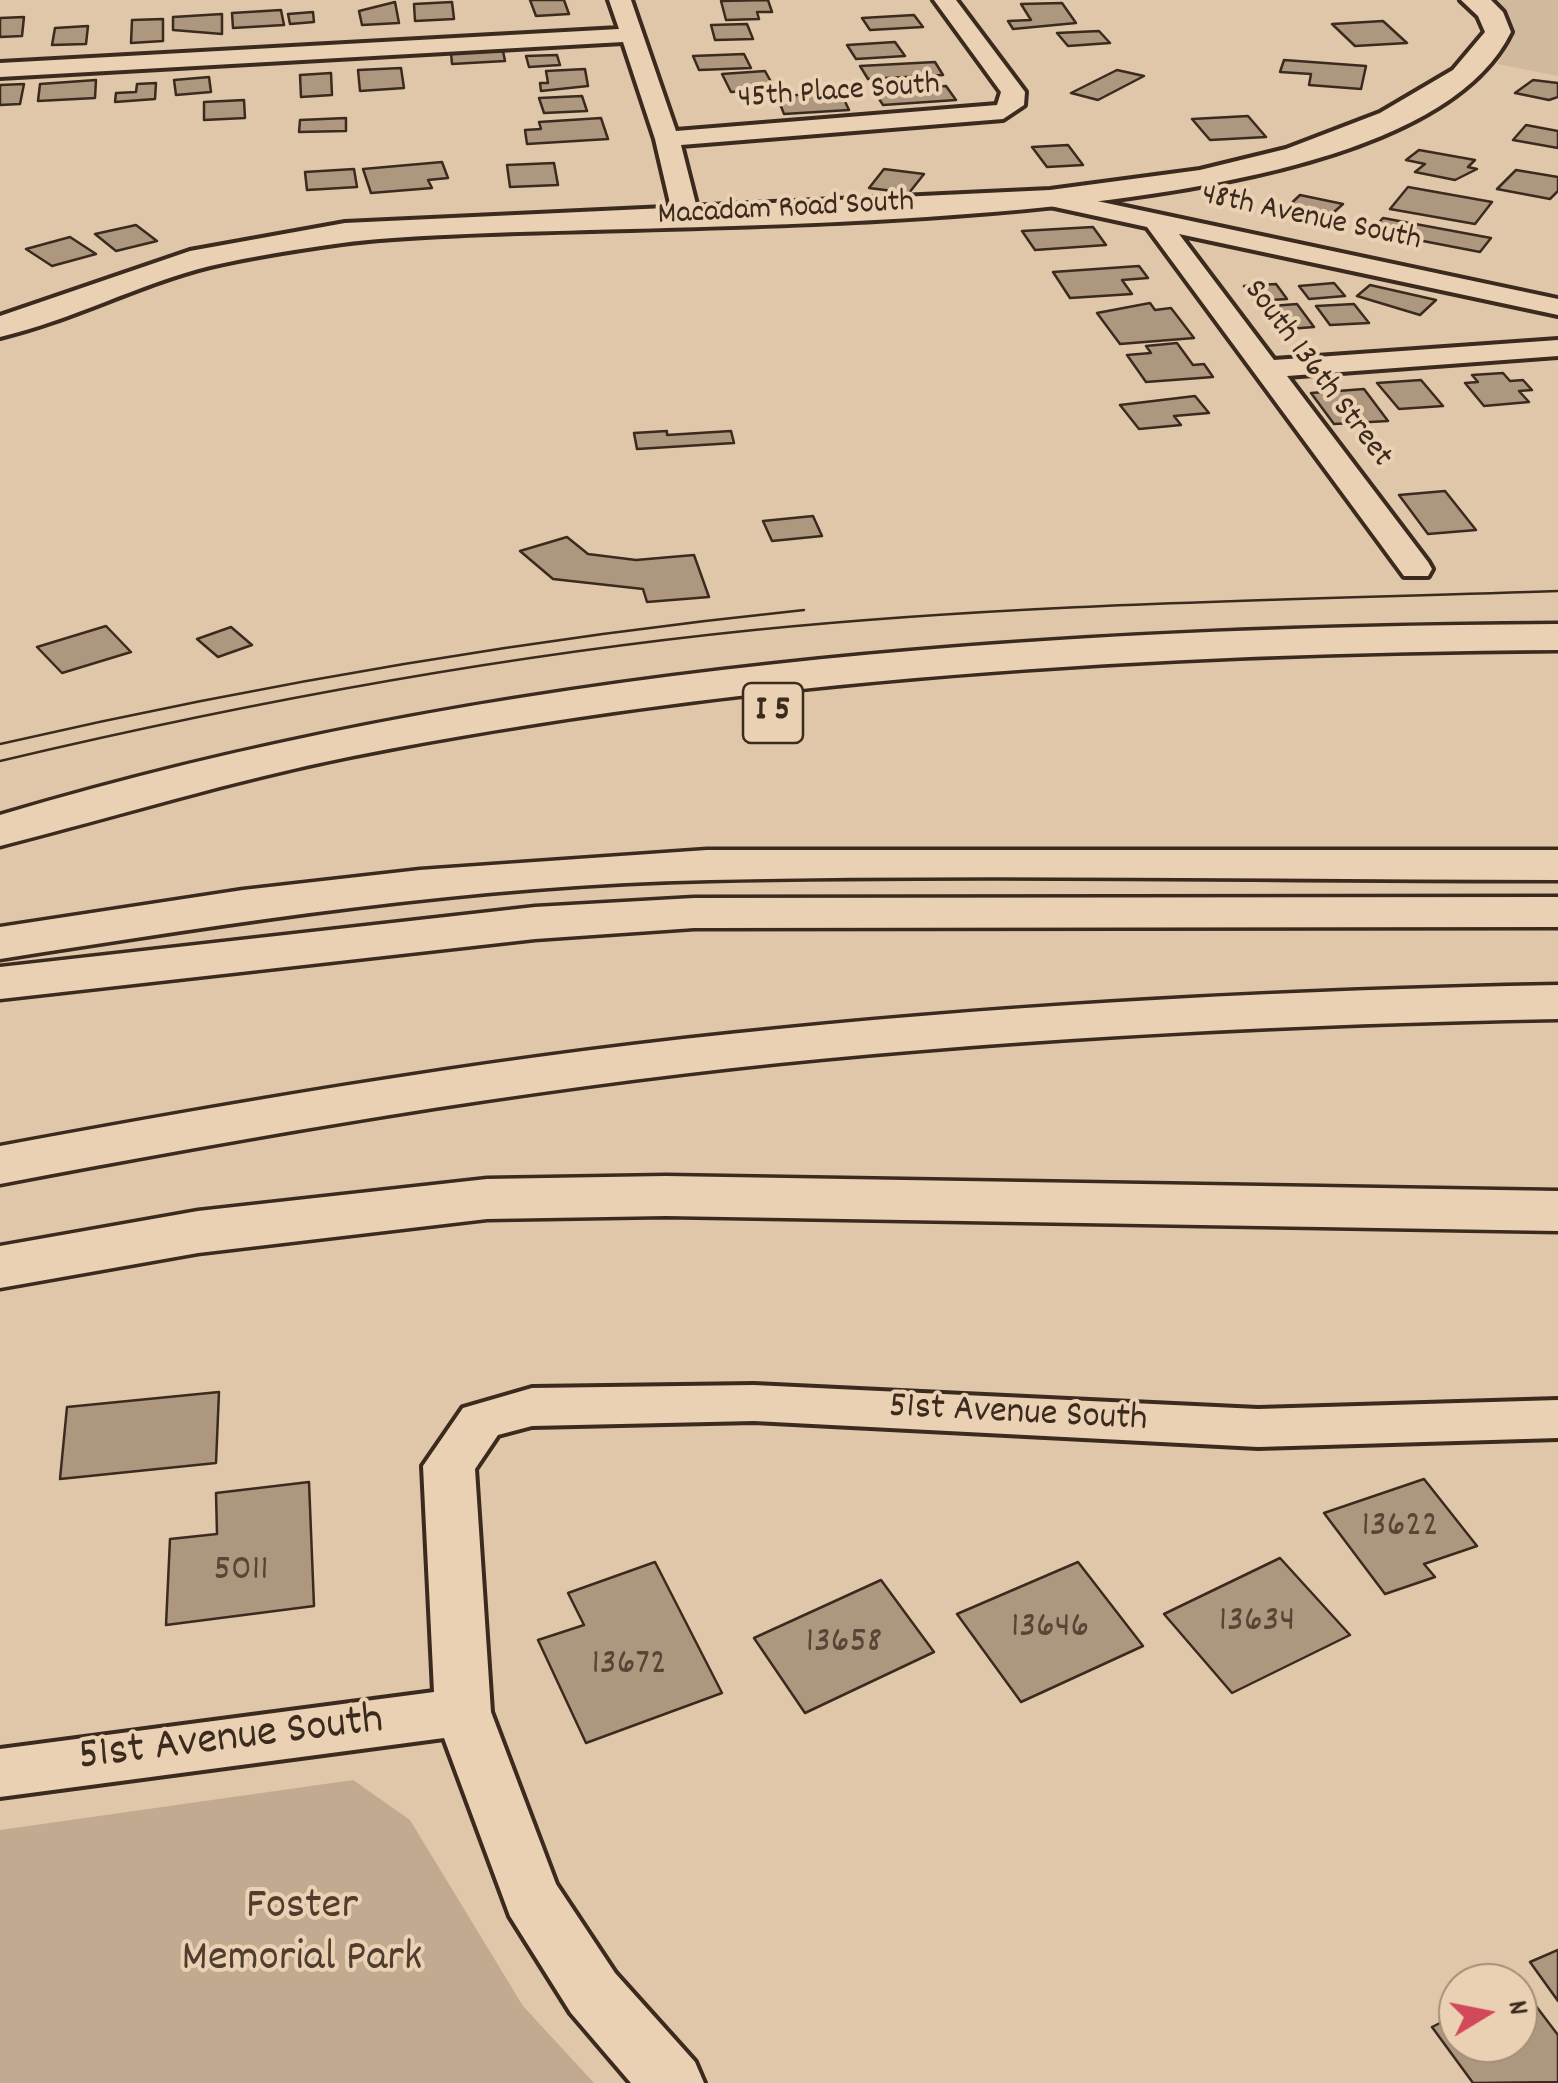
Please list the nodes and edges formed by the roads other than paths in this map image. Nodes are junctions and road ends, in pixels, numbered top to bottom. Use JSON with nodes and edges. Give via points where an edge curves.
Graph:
{"nodes":[{"id":1,"x":620,"y":0,"type":"edge"},
{"id":2,"x":945,"y":0,"type":"edge"},
{"id":3,"x":1474,"y":0,"type":"edge"},
{"id":4,"x":633,"y":35,"type":"junction"},
{"id":5,"x":0,"y":70,"type":"edge"},
{"id":6,"x":667,"y":139,"type":"junction"},
{"id":7,"x":1050,"y":199,"type":"junction"},
{"id":8,"x":686,"y":216,"type":"junction"},
{"id":9,"x":1158,"y":224,"type":"junction"},
{"id":10,"x":1558,"y":307,"type":"edge"},
{"id":11,"x":0,"y":327,"type":"edge"},
{"id":12,"x":1558,"y":348,"type":"edge"},
{"id":13,"x":1269,"y":369,"type":"junction"},
{"id":14,"x":1416,"y":569,"type":"dead end"},
{"id":15,"x":1558,"y":637,"type":"edge"},
{"id":16,"x":1558,"y":675,"type":"edge"},
{"id":17,"x":0,"y":830,"type":"edge"},
{"id":18,"x":0,"y":854,"type":"edge"},
{"id":19,"x":1558,"y":865,"type":"edge"},
{"id":20,"x":1558,"y":912,"type":"edge"},
{"id":21,"x":0,"y":942,"type":"edge"},
{"id":22,"x":0,"y":984,"type":"edge"},
{"id":23,"x":1558,"y":1002,"type":"edge"},
{"id":24,"x":0,"y":1164,"type":"edge"},
{"id":25,"x":1558,"y":1211,"type":"edge"},
{"id":26,"x":0,"y":1267,"type":"edge"},
{"id":27,"x":1558,"y":1419,"type":"edge"},
{"id":28,"x":463,"y":1712,"type":"junction"},
{"id":29,"x":0,"y":1772,"type":"edge"},
{"id":30,"x":672,"y":2083,"type":"edge"}],
"edges":[{"from":1,"to":4,"type":"street"},
{"from":2,"to":6,"type":"street","name":"45th Place South","via":[[1013,92],[1012,105],[987,115]]},
{"from":3,"to":7,"type":"street","name":"Macadam Road South","via":[[1490,12],[1498,32],[1488,55],[1376,130],[1256,167]]},
{"from":4,"to":5,"type":"street"},
{"from":4,"to":6,"type":"street"},
{"from":6,"to":8,"type":"street"},
{"from":7,"to":8,"type":"street","name":"Macadam Road South"},
{"from":7,"to":9,"type":"street","name":"48th Avenue South"},
{"from":8,"to":11,"type":"street","name":"Macadam Road South","via":[[345,232],[269,244],[202,258]]},
{"from":9,"to":10,"type":"street","name":"48th Avenue South"},
{"from":9,"to":13,"type":"street","name":"South 136th Street"},
{"from":12,"to":13,"type":"street"},
{"from":13,"to":14,"type":"street","name":"South 136th Street"},
{"from":15,"to":17,"type":"highway","via":[[1076,650],[643,696],[503,714],[245,762]]},
{"from":16,"to":18,"type":"highway","number":"I 5","via":[[1126,680],[783,712],[416,762]]},
{"from":19,"to":21,"type":"highway","via":[[707,865],[381,889]]},
{"from":20,"to":22,"type":"highway","via":[[694,913],[535,923]]},
{"from":23,"to":24,"type":"highway","via":[[1340,1005],[866,1037],[394,1096]]},
{"from":25,"to":26,"type":"highway","via":[[666,1196],[487,1199],[198,1232]]},
{"from":27,"to":28,"type":"street","name":"51st Avenue South","via":[[1258,1428],[754,1403],[532,1407],[480,1421],[450,1466]]},
{"from":28,"to":29,"type":"street","name":"51st Avenue South"},
{"from":28,"to":30,"type":"street","via":[[530,1897],[593,1993]]}]}
